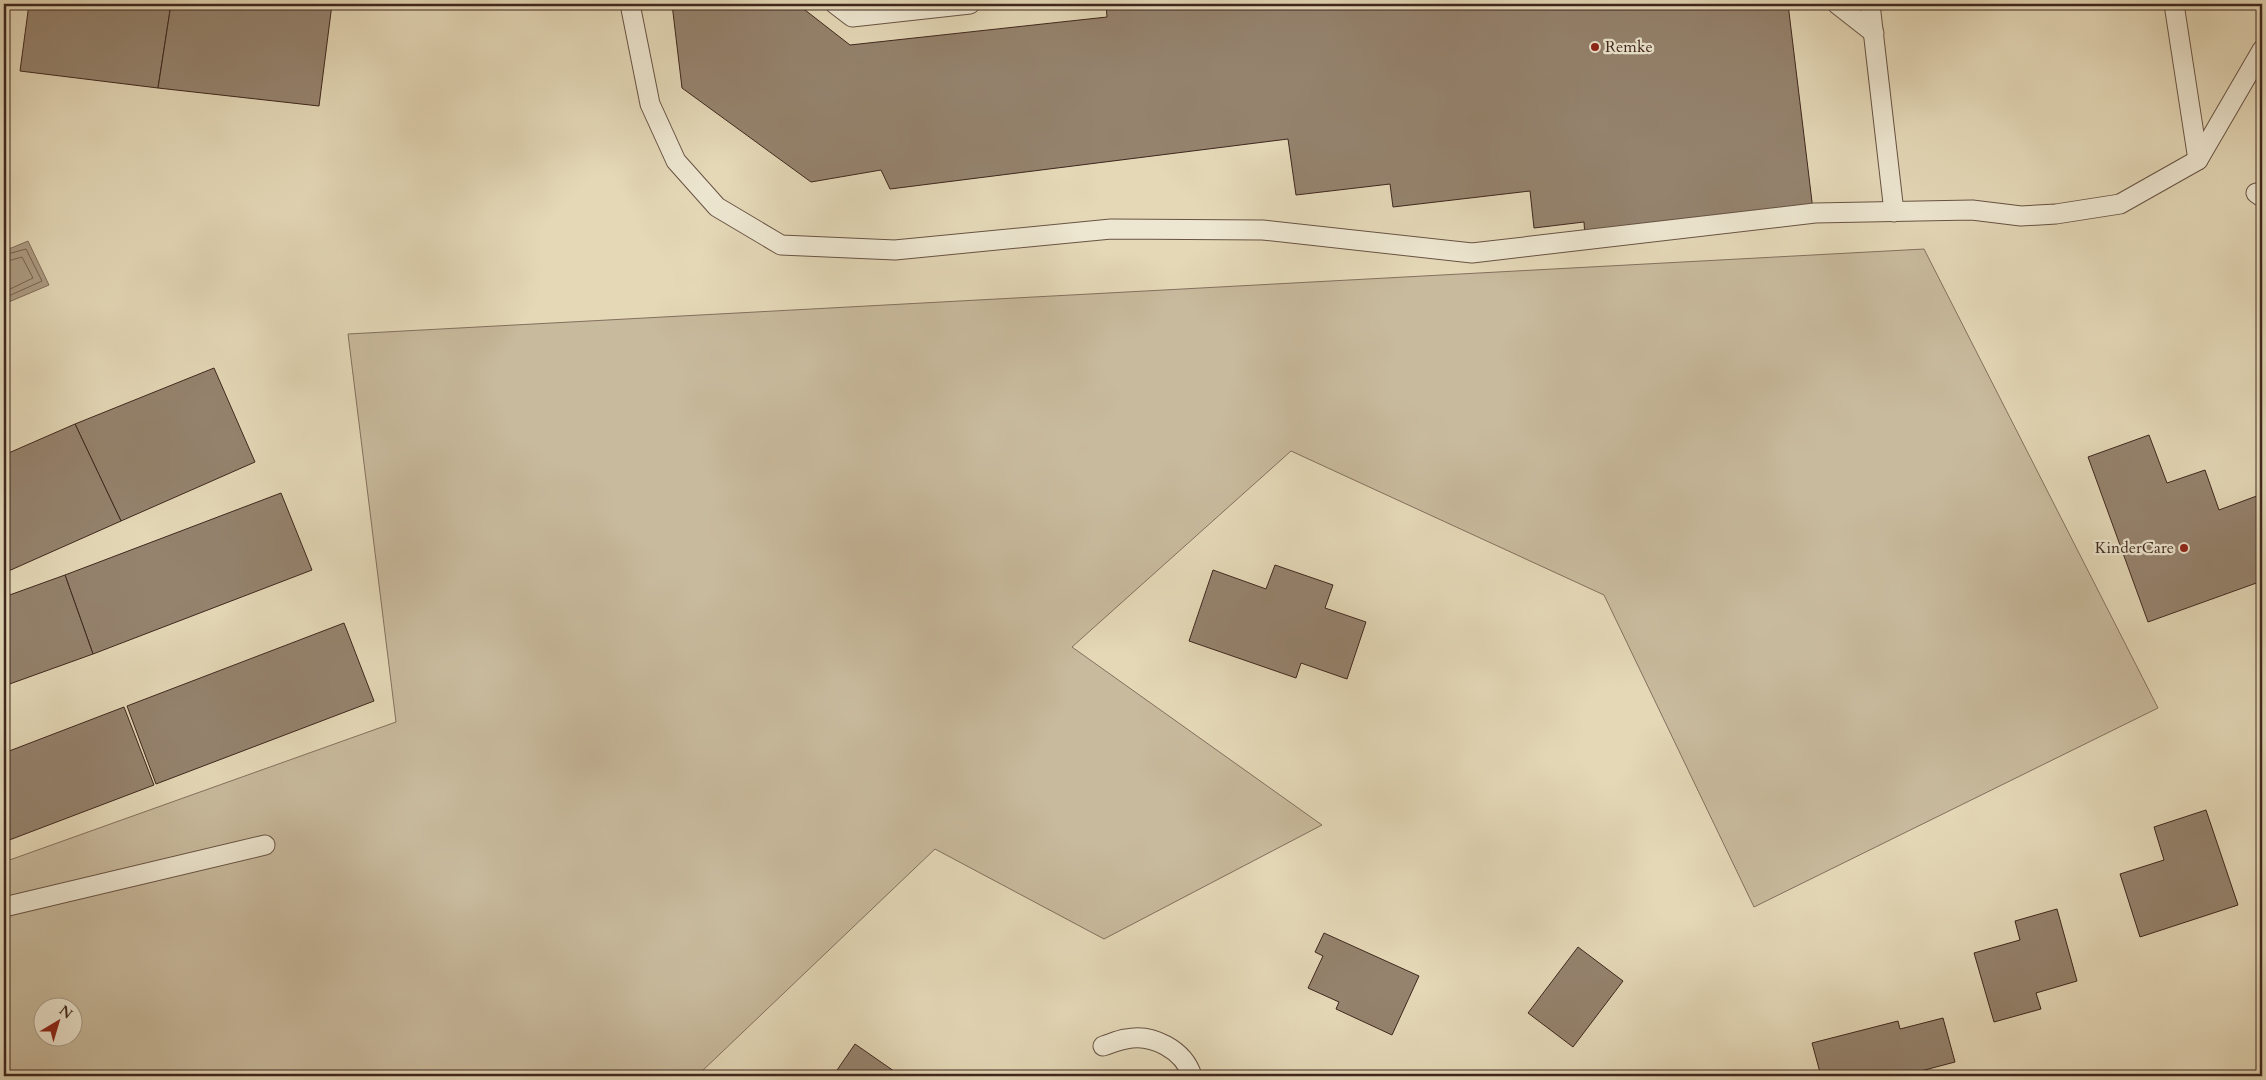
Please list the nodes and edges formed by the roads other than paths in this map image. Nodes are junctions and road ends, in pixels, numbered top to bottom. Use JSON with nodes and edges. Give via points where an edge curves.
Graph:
{"nodes":[{"id":1,"x":630,"y":4,"type":"edge"},
{"id":2,"x":835,"y":4,"type":"edge"},
{"id":3,"x":970,"y":4,"type":"edge"},
{"id":4,"x":1837,"y":4,"type":"edge"},
{"id":5,"x":1870,"y":4,"type":"edge"},
{"id":6,"x":2174,"y":4,"type":"edge"},
{"id":7,"x":1874,"y":33,"type":"junction"},
{"id":8,"x":2262,"y":50,"type":"edge"},
{"id":9,"x":2198,"y":160,"type":"junction"},
{"id":10,"x":1894,"y":212,"type":"junction"},
{"id":11,"x":266,"y":845,"type":"dead end"},
{"id":12,"x":4,"y":907,"type":"edge"},
{"id":13,"x":1103,"y":1046,"type":"dead end"},
{"id":14,"x":1192,"y":1076,"type":"edge"}],
"edges":[{"from":1,"to":10,"type":"lane","via":[[650,104],[676,161],[717,207],[781,245],[895,250],[1111,229],[1253,230],[1472,253],[1815,213]]},
{"from":2,"to":3,"type":"lane","via":[[852,17]]},
{"from":4,"to":7,"type":"lane"},
{"from":5,"to":7,"type":"lane"},
{"from":6,"to":9,"type":"lane"},
{"from":7,"to":10,"type":"lane"},
{"from":8,"to":9,"type":"lane"},
{"from":9,"to":10,"type":"lane","via":[[2120,204],[2021,216],[1972,210]]},
{"from":11,"to":12,"type":"lane"},
{"from":13,"to":14,"type":"lane","via":[[1127,1038],[1156,1041],[1178,1053]]}]}
